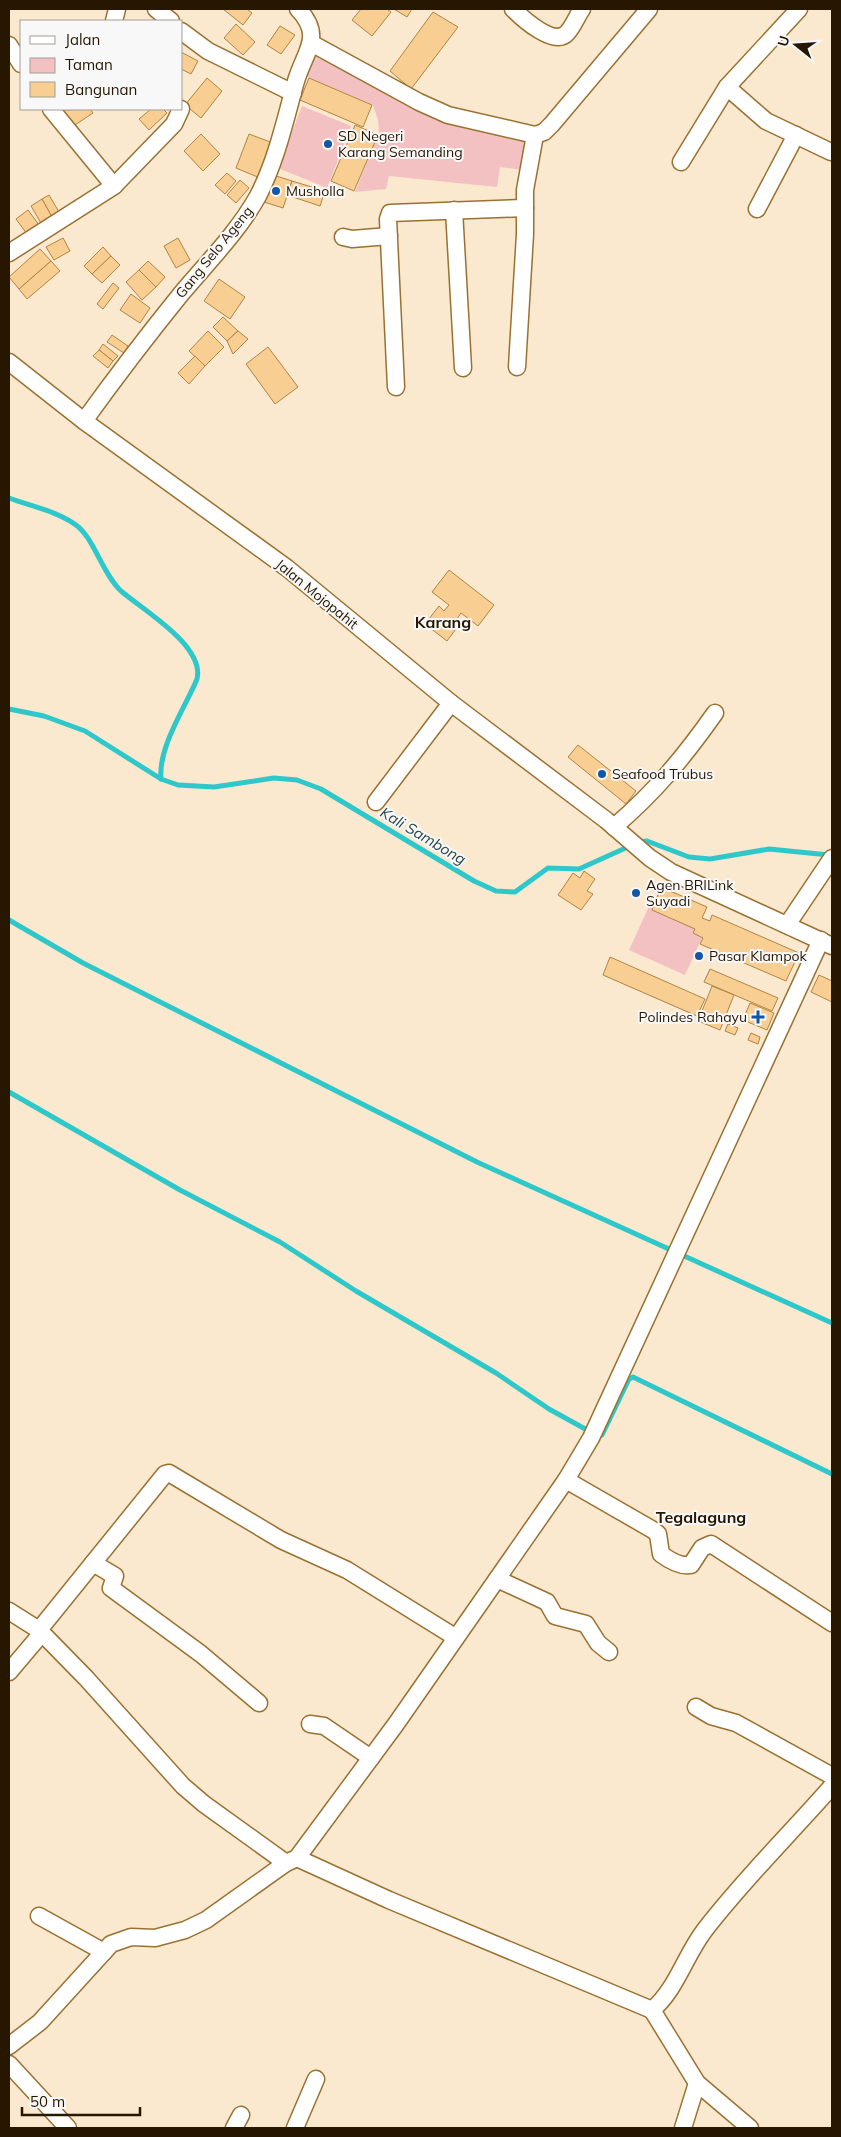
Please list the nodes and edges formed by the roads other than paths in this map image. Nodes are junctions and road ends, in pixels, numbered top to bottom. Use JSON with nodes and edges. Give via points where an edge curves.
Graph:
{"nodes":[{"id":1,"x":156,"y":9,"type":"edge"},
{"id":2,"x":298,"y":9,"type":"edge"},
{"id":3,"x":512,"y":9,"type":"edge"},
{"id":4,"x":517,"y":9,"type":"edge"},
{"id":5,"x":582,"y":9,"type":"edge"},
{"id":6,"x":649,"y":9,"type":"edge"},
{"id":7,"x":799,"y":9,"type":"edge"},
{"id":8,"x":170,"y":20,"type":"edge"},
{"id":9,"x":182,"y":32,"type":"edge"},
{"id":10,"x":311,"y":43,"type":"junction"},
{"id":11,"x":9,"y":45,"type":"edge"},
{"id":12,"x":20,"y":62,"type":"edge"},
{"id":13,"x":727,"y":87,"type":"junction"},
{"id":14,"x":293,"y":93,"type":"junction"},
{"id":15,"x":52,"y":110,"type":"edge"},
{"id":16,"x":180,"y":110,"type":"edge"},
{"id":17,"x":535,"y":135,"type":"junction"},
{"id":18,"x":796,"y":135,"type":"junction"},
{"id":19,"x":831,"y":152,"type":"edge"},
{"id":20,"x":681,"y":162,"type":"dead end"},
{"id":21,"x":114,"y":186,"type":"junction"},
{"id":22,"x":525,"y":208,"type":"junction"},
{"id":23,"x":757,"y":209,"type":"dead end"},
{"id":24,"x":454,"y":210,"type":"junction"},
{"id":25,"x":389,"y":236,"type":"junction"},
{"id":26,"x":343,"y":237,"type":"dead end"},
{"id":27,"x":9,"y":253,"type":"edge"},
{"id":28,"x":9,"y":362,"type":"edge"},
{"id":29,"x":517,"y":367,"type":"dead end"},
{"id":30,"x":463,"y":368,"type":"dead end"},
{"id":31,"x":396,"y":387,"type":"dead end"},
{"id":32,"x":84,"y":422,"type":"junction"},
{"id":33,"x":452,"y":703,"type":"junction"},
{"id":34,"x":715,"y":713,"type":"dead end"},
{"id":35,"x":376,"y":802,"type":"dead end"},
{"id":36,"x":617,"y":830,"type":"junction"},
{"id":37,"x":832,"y":858,"type":"edge"},
{"id":38,"x":787,"y":925,"type":"junction"},
{"id":39,"x":826,"y":943,"type":"edge"},
{"id":40,"x":566,"y":1480,"type":"junction"},
{"id":41,"x":93,"y":1564,"type":"junction"},
{"id":42,"x":496,"y":1579,"type":"junction"},
{"id":43,"x":9,"y":1611,"type":"edge"},
{"id":44,"x":832,"y":1623,"type":"edge"},
{"id":45,"x":40,"y":1631,"type":"junction"},
{"id":46,"x":455,"y":1637,"type":"junction"},
{"id":47,"x":609,"y":1652,"type":"dead end"},
{"id":48,"x":9,"y":1672,"type":"edge"},
{"id":49,"x":259,"y":1703,"type":"dead end"},
{"id":50,"x":696,"y":1707,"type":"dead end"},
{"id":51,"x":310,"y":1724,"type":"dead end"},
{"id":52,"x":371,"y":1758,"type":"junction"},
{"id":53,"x":832,"y":1776,"type":"edge"},
{"id":54,"x":832,"y":1786,"type":"edge"},
{"id":55,"x":292,"y":1860,"type":"junction"},
{"id":56,"x":39,"y":1916,"type":"dead end"},
{"id":57,"x":104,"y":1952,"type":"junction"},
{"id":58,"x":652,"y":2010,"type":"junction"},
{"id":59,"x":9,"y":2046,"type":"edge"},
{"id":60,"x":9,"y":2064,"type":"edge"},
{"id":61,"x":316,"y":2079,"type":"dead end"},
{"id":62,"x":697,"y":2083,"type":"junction"},
{"id":63,"x":68,"y":2128,"type":"edge"},
{"id":64,"x":296,"y":2128,"type":"edge"},
{"id":65,"x":683,"y":2128,"type":"edge"},
{"id":66,"x":750,"y":2128,"type":"edge"}],
"edges":[{"from":1,"to":8,"type":"street"},
{"from":2,"to":10,"type":"street","via":[[312,29]]},
{"from":3,"to":4,"type":"street"},
{"from":3,"to":5,"type":"street","via":[[528,24],[560,37],[567,34]]},
{"from":6,"to":17,"type":"street","via":[[552,124]]},
{"from":7,"to":13,"type":"street"},
{"from":9,"to":14,"type":"street","via":[[208,51]]},
{"from":10,"to":14,"type":"street","name":"Gang Selo Ageng"},
{"from":10,"to":17,"type":"street","via":[[448,115]]},
{"from":11,"to":12,"type":"street"},
{"from":13,"to":18,"type":"street","via":[[766,121]]},
{"from":13,"to":20,"type":"street"},
{"from":14,"to":32,"type":"street","name":"Gang Selo Ageng","via":[[277,150],[256,198],[233,232],[136,348]]},
{"from":15,"to":21,"type":"street"},
{"from":16,"to":21,"type":"street","via":[[174,124]]},
{"from":17,"to":22,"type":"street"},
{"from":18,"to":19,"type":"street"},
{"from":18,"to":23,"type":"street"},
{"from":21,"to":27,"type":"street"},
{"from":22,"to":24,"type":"street"},
{"from":22,"to":29,"type":"street"},
{"from":24,"to":25,"type":"street","via":[[390,213]]},
{"from":24,"to":30,"type":"street"},
{"from":25,"to":26,"type":"street"},
{"from":25,"to":31,"type":"street"},
{"from":28,"to":32,"type":"street","name":"Jalan Mojopahit"},
{"from":32,"to":33,"type":"street","name":"Jalan Mojopahit","via":[[286,568]]},
{"from":33,"to":35,"type":"street"},
{"from":33,"to":36,"type":"street","name":"Jalan Mojopahit"},
{"from":34,"to":36,"type":"street","via":[[671,772]]},
{"from":36,"to":38,"type":"street","name":"Jalan Mojopahit","via":[[671,872]]},
{"from":37,"to":38,"type":"street"},
{"from":38,"to":39,"type":"street"},
{"from":39,"to":40,"type":"street","via":[[591,1438]]},
{"from":40,"to":42,"type":"street"},
{"from":40,"to":44,"type":"street","via":[[653,1530],[658,1534],[661,1554],[670,1560],[683,1566],[691,1565],[702,1548],[711,1544]]},
{"from":41,"to":45,"type":"street"},
{"from":41,"to":46,"type":"street","via":[[169,1473],[281,1540],[347,1570]]},
{"from":41,"to":49,"type":"street","via":[[115,1576],[111,1588],[201,1654]]},
{"from":42,"to":46,"type":"street"},
{"from":42,"to":47,"type":"street","via":[[543,1600],[556,1616],[584,1623]]},
{"from":43,"to":45,"type":"street"},
{"from":45,"to":48,"type":"street"},
{"from":45,"to":55,"type":"street","via":[[182,1786],[204,1804]]},
{"from":46,"to":52,"type":"street"},
{"from":50,"to":53,"type":"street","via":[[711,1716],[736,1723]]},
{"from":51,"to":52,"type":"street","via":[[324,1726]]},
{"from":52,"to":55,"type":"street"},
{"from":54,"to":58,"type":"street","via":[[711,1921],[686,1957],[664,1998]]},
{"from":55,"to":57,"type":"street","via":[[206,1920],[169,1936],[131,1937],[111,1944]]},
{"from":55,"to":58,"type":"street"},
{"from":56,"to":57,"type":"street"},
{"from":57,"to":59,"type":"street","via":[[40,2022]]},
{"from":58,"to":62,"type":"street"},
{"from":60,"to":63,"type":"street"},
{"from":61,"to":64,"type":"street"},
{"from":62,"to":65,"type":"street"},
{"from":62,"to":66,"type":"street"}]}
